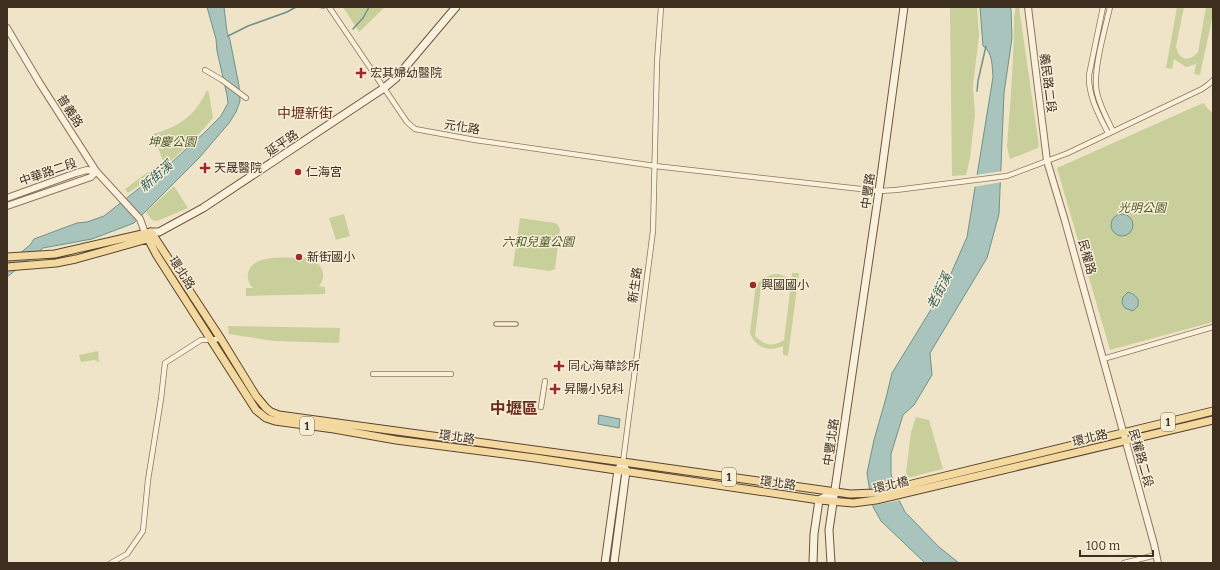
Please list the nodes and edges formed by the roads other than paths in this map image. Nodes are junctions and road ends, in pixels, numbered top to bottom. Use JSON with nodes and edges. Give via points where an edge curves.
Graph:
{"nodes":[{"id":1,"x":329,"y":7,"type":"edge"},
{"id":2,"x":456,"y":7,"type":"edge"},
{"id":3,"x":661,"y":7,"type":"edge"},
{"id":4,"x":904,"y":7,"type":"edge"},
{"id":5,"x":1028,"y":7,"type":"edge"},
{"id":6,"x":1103,"y":7,"type":"edge"},
{"id":7,"x":1110,"y":7,"type":"edge"},
{"id":8,"x":7,"y":28,"type":"edge"},
{"id":9,"x":205,"y":70,"type":"dead end"},
{"id":10,"x":1213,"y":80,"type":"edge"},
{"id":11,"x":384,"y":88,"type":"junction"},
{"id":12,"x":246,"y":98,"type":"dead end"},
{"id":13,"x":1113,"y":131,"type":"junction"},
{"id":14,"x":1108,"y":133,"type":"junction"},
{"id":15,"x":1047,"y":161,"type":"junction"},
{"id":16,"x":655,"y":166,"type":"junction"},
{"id":17,"x":96,"y":171,"type":"junction"},
{"id":18,"x":879,"y":191,"type":"junction"},
{"id":19,"x":7,"y":198,"type":"edge"},
{"id":20,"x":7,"y":206,"type":"edge"},
{"id":21,"x":150,"y":233,"type":"junction"},
{"id":22,"x":7,"y":257,"type":"edge"},
{"id":23,"x":7,"y":266,"type":"edge"},
{"id":24,"x":496,"y":324,"type":"dead end"},
{"id":25,"x":516,"y":324,"type":"dead end"},
{"id":26,"x":1213,"y":327,"type":"edge"},
{"id":27,"x":221,"y":338,"type":"junction"},
{"id":28,"x":210,"y":339,"type":"junction"},
{"id":29,"x":1104,"y":359,"type":"junction"},
{"id":30,"x":373,"y":374,"type":"dead end"},
{"id":31,"x":451,"y":374,"type":"dead end"},
{"id":32,"x":852,"y":378,"type":"joint"},
{"id":33,"x":545,"y":381,"type":"dead end"},
{"id":34,"x":542,"y":407,"type":"dead end"},
{"id":35,"x":1213,"y":411,"type":"edge"},
{"id":36,"x":1213,"y":420,"type":"edge"},
{"id":37,"x":1123,"y":433,"type":"junction"},
{"id":38,"x":446,"y":438,"type":"junction"},
{"id":39,"x":1125,"y":441,"type":"junction"},
{"id":40,"x":445,"y":446,"type":"junction"},
{"id":41,"x":536,"y":450,"type":"junction"},
{"id":42,"x":535,"y":458,"type":"junction"},
{"id":43,"x":623,"y":462,"type":"junction"},
{"id":44,"x":618,"y":470,"type":"junction"},
{"id":45,"x":626,"y":471,"type":"junction"},
{"id":46,"x":918,"y":482,"type":"joint"},
{"id":47,"x":921,"y":490,"type":"joint"},
{"id":48,"x":835,"y":492,"type":"junction"},
{"id":49,"x":864,"y":494,"type":"joint"},
{"id":50,"x":819,"y":500,"type":"junction"},
{"id":51,"x":834,"y":501,"type":"junction"},
{"id":52,"x":865,"y":502,"type":"joint"},
{"id":53,"x":1156,"y":555,"type":"junction"},
{"id":54,"x":111,"y":563,"type":"edge"},
{"id":55,"x":605,"y":563,"type":"edge"},
{"id":56,"x":614,"y":563,"type":"edge"},
{"id":57,"x":813,"y":563,"type":"edge"},
{"id":58,"x":831,"y":563,"type":"edge"},
{"id":59,"x":1124,"y":563,"type":"edge"},
{"id":60,"x":1158,"y":563,"type":"edge"}],
"edges":[{"from":1,"to":11,"type":"street","name":"元化路"},
{"from":2,"to":11,"type":"main road","name":"延平路","via":[[396,78]]},
{"from":3,"to":16,"type":"street","name":"新生路"},
{"from":4,"to":18,"type":"main road","name":"中豐路"},
{"from":5,"to":15,"type":"street","name":"義民路二段"},
{"from":6,"to":14,"type":"street","via":[[1088,85]]},
{"from":7,"to":13,"type":"street","via":[[1096,76],[1096,92]]},
{"from":8,"to":17,"type":"street","name":"普義路"},
{"from":9,"to":12,"type":"street"},
{"from":10,"to":13,"type":"street","name":"元化路","via":[[1202,89]]},
{"from":11,"to":16,"type":"street","name":"元化路","via":[[407,122],[415,129]]},
{"from":11,"to":21,"type":"main road","name":"延平路","via":[[203,208]]},
{"from":13,"to":14,"type":"street","name":"元化路"},
{"from":14,"to":15,"type":"street","name":"元化路"},
{"from":15,"to":18,"type":"street","name":"元化路","via":[[1007,176]]},
{"from":15,"to":29,"type":"street","name":"民權路"},
{"from":16,"to":18,"type":"street","name":"元化路"},
{"from":16,"to":43,"type":"street","name":"新生路","via":[[653,231]]},
{"from":17,"to":19,"type":"street","name":"中華路二段","via":[[76,173]]},
{"from":17,"to":20,"type":"street","name":"中華路二段","via":[[91,177]]},
{"from":17,"to":21,"type":"street","name":"普義路"},
{"from":18,"to":32,"type":"main road","name":"中豐路"},
{"from":21,"to":22,"type":"main road","name":"延平路","via":[[55,254]]},
{"from":21,"to":23,"type":"main road","name":"延平路","via":[[76,259]]},
{"from":21,"to":27,"type":"main road","name":"環北路","number":"1"},
{"from":21,"to":28,"type":"main road","name":"環北路","number":"1","via":[[154,250]]},
{"from":24,"to":25,"type":"street"},
{"from":26,"to":29,"type":"street"},
{"from":27,"to":28,"type":"street"},
{"from":27,"to":38,"type":"main road","name":"環北路","number":"1","via":[[256,396],[271,412]]},
{"from":28,"to":40,"type":"main road","name":"環北路","number":"1","via":[[256,410],[266,418]]},
{"from":28,"to":54,"type":"street","via":[[201,340],[165,363],[143,530],[127,554]]},
{"from":29,"to":37,"type":"street","name":"民權路二段"},
{"from":30,"to":31,"type":"street"},
{"from":32,"to":48,"type":"main road","name":"中豐北路"},
{"from":33,"to":34,"type":"street"},
{"from":35,"to":37,"type":"main road","number":"1"},
{"from":36,"to":39,"type":"main road","number":"1"},
{"from":37,"to":39,"type":"street","name":"民權路二段"},
{"from":37,"to":46,"type":"main road","name":"環北路","number":"1"},
{"from":38,"to":40,"type":"street"},
{"from":38,"to":41,"type":"main road","name":"環北路","number":"1"},
{"from":39,"to":47,"type":"main road","name":"環北路","number":"1"},
{"from":39,"to":53,"type":"street","name":"民權路二段"},
{"from":40,"to":42,"type":"main road","name":"環北路","number":"1"},
{"from":41,"to":42,"type":"street"},
{"from":41,"to":43,"type":"main road","name":"環北路","number":"1"},
{"from":42,"to":44,"type":"main road","name":"環北路","number":"1"},
{"from":43,"to":44,"type":"main road"},
{"from":43,"to":45,"type":"main road","name":"新生路"},
{"from":43,"to":48,"type":"main road","name":"環北路","number":"1"},
{"from":44,"to":45,"type":"main road","name":"環北路","number":"1"},
{"from":44,"to":55,"type":"main road"},
{"from":45,"to":50,"type":"main road","name":"環北路","number":"1"},
{"from":45,"to":56,"type":"main road","name":"新生路"},
{"from":46,"to":49,"type":"main road","name":"環北橋","number":"1"},
{"from":47,"to":52,"type":"main road","name":"環北橋","number":"1"},
{"from":48,"to":49,"type":"main road","name":"環北路","number":"1"},
{"from":48,"to":50,"type":"main road"},
{"from":48,"to":51,"type":"main road","name":"中豐北路"},
{"from":50,"to":51,"type":"main road","name":"環北路","number":"1"},
{"from":50,"to":57,"type":"main road"},
{"from":51,"to":52,"type":"main road","name":"環北路","number":"1"},
{"from":51,"to":58,"type":"main road","name":"中豐北路","via":[[829,530]]},
{"from":53,"to":59,"type":"street"},
{"from":53,"to":60,"type":"street","name":"民權路二段"}]}
